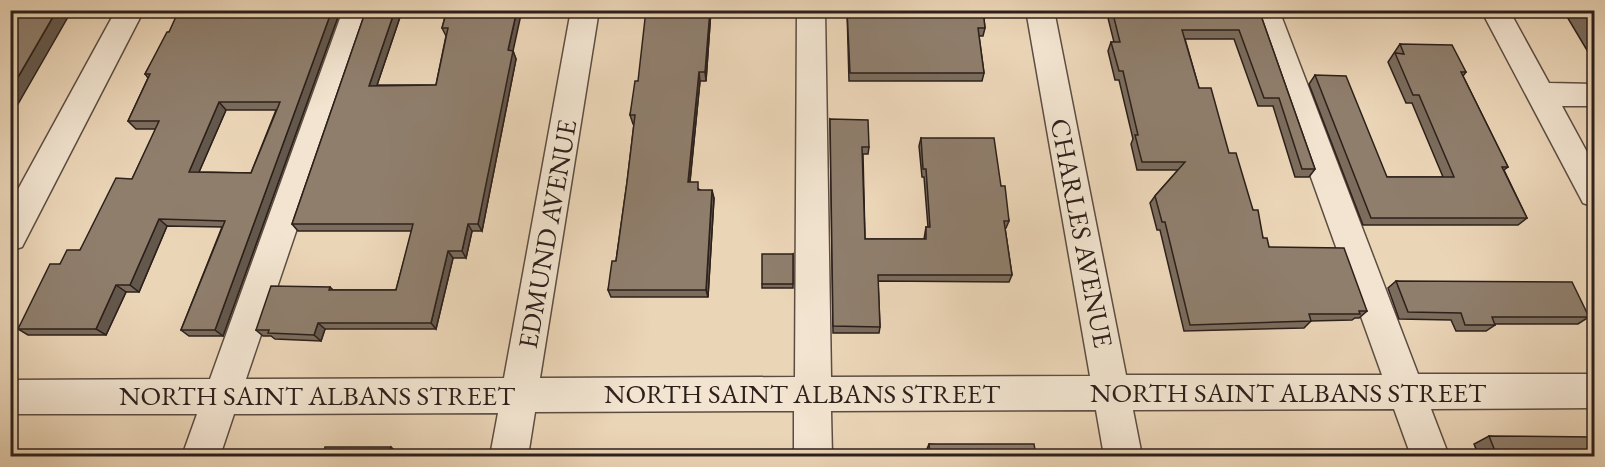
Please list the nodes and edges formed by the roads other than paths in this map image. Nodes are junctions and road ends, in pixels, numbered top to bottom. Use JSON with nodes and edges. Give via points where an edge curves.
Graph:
{"nodes":[{"id":1,"x":130,"y":10,"type":"edge"},
{"id":2,"x":357,"y":10,"type":"edge"},
{"id":3,"x":585,"y":10,"type":"edge"},
{"id":4,"x":811,"y":10,"type":"edge"},
{"id":5,"x":1040,"y":10,"type":"edge"},
{"id":6,"x":1265,"y":10,"type":"edge"},
{"id":7,"x":1495,"y":10,"type":"edge"},
{"id":8,"x":1540,"y":94,"type":"junction"},
{"id":9,"x":1594,"y":95,"type":"edge"},
{"id":10,"x":1594,"y":194,"type":"edge"},
{"id":11,"x":10,"y":237,"type":"edge"},
{"id":12,"x":1594,"y":391,"type":"edge"},
{"id":13,"x":1112,"y":392,"type":"junction"},
{"id":14,"x":1407,"y":392,"type":"junction"},
{"id":15,"x":520,"y":394,"type":"junction"},
{"id":16,"x":814,"y":394,"type":"junction"},
{"id":17,"x":10,"y":397,"type":"edge"},
{"id":18,"x":222,"y":397,"type":"junction"},
{"id":19,"x":201,"y":456,"type":"edge"},
{"id":20,"x":509,"y":456,"type":"edge"},
{"id":21,"x":813,"y":456,"type":"edge"},
{"id":22,"x":1123,"y":456,"type":"edge"},
{"id":23,"x":1430,"y":456,"type":"edge"}],
"edges":[{"from":1,"to":11,"type":"street"},
{"from":2,"to":18,"type":"street"},
{"from":3,"to":15,"type":"street","name":"EDMUND AVENUE"},
{"from":4,"to":16,"type":"street"},
{"from":5,"to":13,"type":"street","name":"CHARLES AVENUE"},
{"from":6,"to":14,"type":"street"},
{"from":7,"to":8,"type":"street"},
{"from":8,"to":9,"type":"street"},
{"from":8,"to":10,"type":"street"},
{"from":12,"to":14,"type":"street","name":"NORTH SAINT ALBANS STREET"},
{"from":13,"to":14,"type":"street","name":"NORTH SAINT ALBANS STREET"},
{"from":13,"to":16,"type":"street","name":"NORTH SAINT ALBANS STREET"},
{"from":13,"to":22,"type":"street","name":"CHARLES AVENUE"},
{"from":14,"to":23,"type":"street"},
{"from":15,"to":16,"type":"street","name":"NORTH SAINT ALBANS STREET"},
{"from":15,"to":18,"type":"street","name":"NORTH SAINT ALBANS STREET"},
{"from":15,"to":20,"type":"street","name":"EDMUND AVENUE"},
{"from":16,"to":21,"type":"street"},
{"from":17,"to":18,"type":"street","name":"NORTH SAINT ALBANS STREET"},
{"from":18,"to":19,"type":"street"}]}
